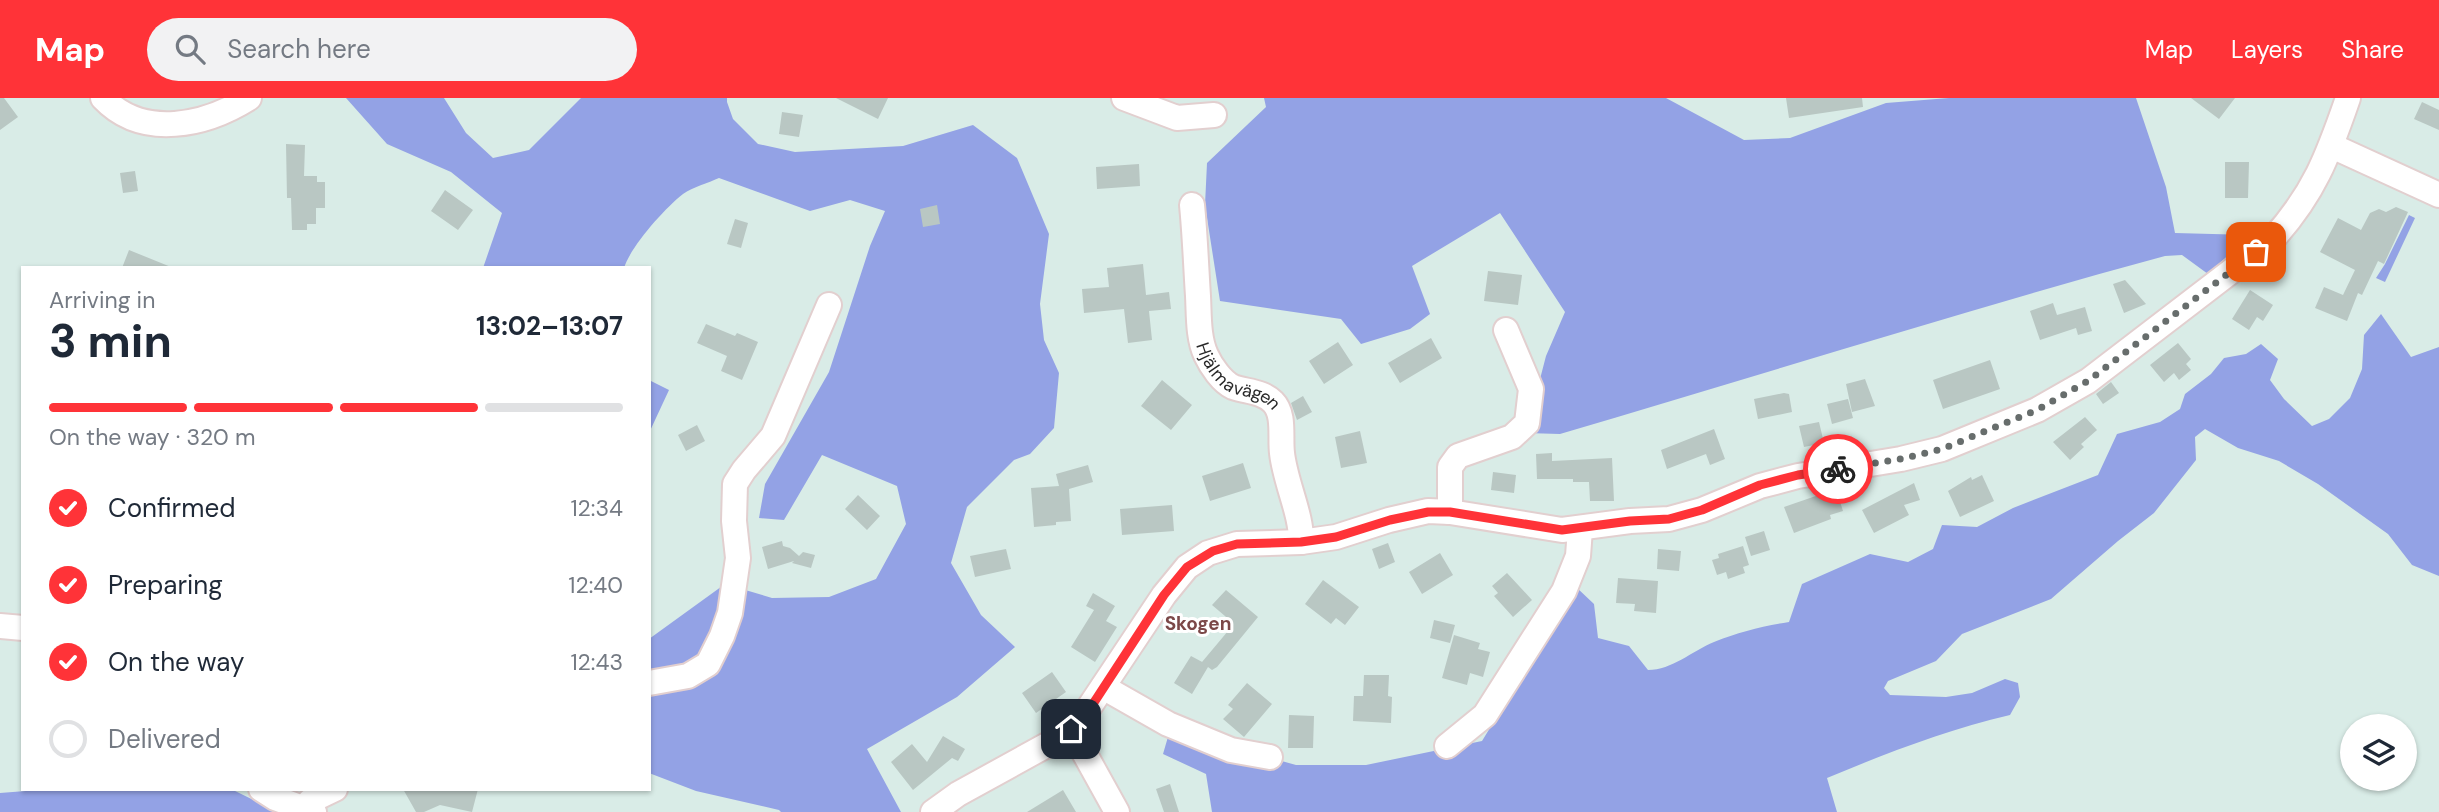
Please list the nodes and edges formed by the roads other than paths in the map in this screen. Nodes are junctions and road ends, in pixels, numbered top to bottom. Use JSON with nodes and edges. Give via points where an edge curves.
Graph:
{"nodes":[{"id":1,"x":103,"y":98,"type":"edge"},
{"id":2,"x":249,"y":98,"type":"edge"},
{"id":3,"x":1124,"y":98,"type":"edge"},
{"id":4,"x":2348,"y":98,"type":"edge"},
{"id":5,"x":1214,"y":115,"type":"dead end"},
{"id":6,"x":2332,"y":146,"type":"junction"},
{"id":7,"x":2439,"y":195,"type":"edge"},
{"id":8,"x":1192,"y":205,"type":"dead end"},
{"id":9,"x":829,"y":305,"type":"dead end"},
{"id":10,"x":1506,"y":330,"type":"dead end"},
{"id":11,"x":1450,"y":512,"type":"junction"},
{"id":12,"x":1580,"y":529,"type":"junction"},
{"id":13,"x":1301,"y":542,"type":"junction"},
{"id":14,"x":0,"y":626,"type":"edge"},
{"id":15,"x":21,"y":628,"type":"edge"},
{"id":16,"x":651,"y":683,"type":"edge"},
{"id":17,"x":1103,"y":687,"type":"junction"},
{"id":18,"x":1071,"y":729,"type":"junction"},
{"id":19,"x":1447,"y":746,"type":"dead end"},
{"id":20,"x":1270,"y":757,"type":"dead end"},
{"id":21,"x":264,"y":791,"type":"edge"},
{"id":22,"x":331,"y":791,"type":"edge"},
{"id":23,"x":311,"y":811,"type":"edge"},
{"id":24,"x":933,"y":812,"type":"edge"},
{"id":25,"x":1117,"y":812,"type":"edge"}],
"edges":[{"from":1,"to":2,"type":"street","via":[[151,125],[208,119]]},
{"from":3,"to":5,"type":"street","via":[[1177,118]]},
{"from":4,"to":6,"type":"street"},
{"from":6,"to":7,"type":"street"},
{"from":6,"to":12,"type":"street","via":[[2308,195],[2272,240],[2088,381],[2037,410],[1942,449],[1798,475],[1669,519]]},
{"from":8,"to":13,"type":"street","name":"Hjälmavägen","via":[[1205,353],[1230,386],[1275,403]]},
{"from":9,"to":16,"type":"street","via":[[774,436],[735,484],[738,558],[730,613],[717,645],[708,664],[688,676]]},
{"from":10,"to":11,"type":"street","via":[[1531,389],[1527,423],[1512,437],[1458,456],[1450,467]]},
{"from":11,"to":12,"type":"street","via":[[1529,526]]},
{"from":11,"to":13,"type":"street","via":[[1428,512]]},
{"from":12,"to":19,"type":"street","via":[[1578,556],[1564,590],[1485,715]]},
{"from":13,"to":17,"type":"street","via":[[1237,544],[1208,553],[1187,567],[1155,606]]},
{"from":14,"to":15,"type":"street"},
{"from":17,"to":18,"type":"street"},
{"from":17,"to":20,"type":"street","via":[[1177,728],[1231,750]]},
{"from":18,"to":24,"type":"street"},
{"from":18,"to":25,"type":"street"},
{"from":21,"to":23,"type":"street"},
{"from":22,"to":23,"type":"street","via":[[310,801]]}]}
